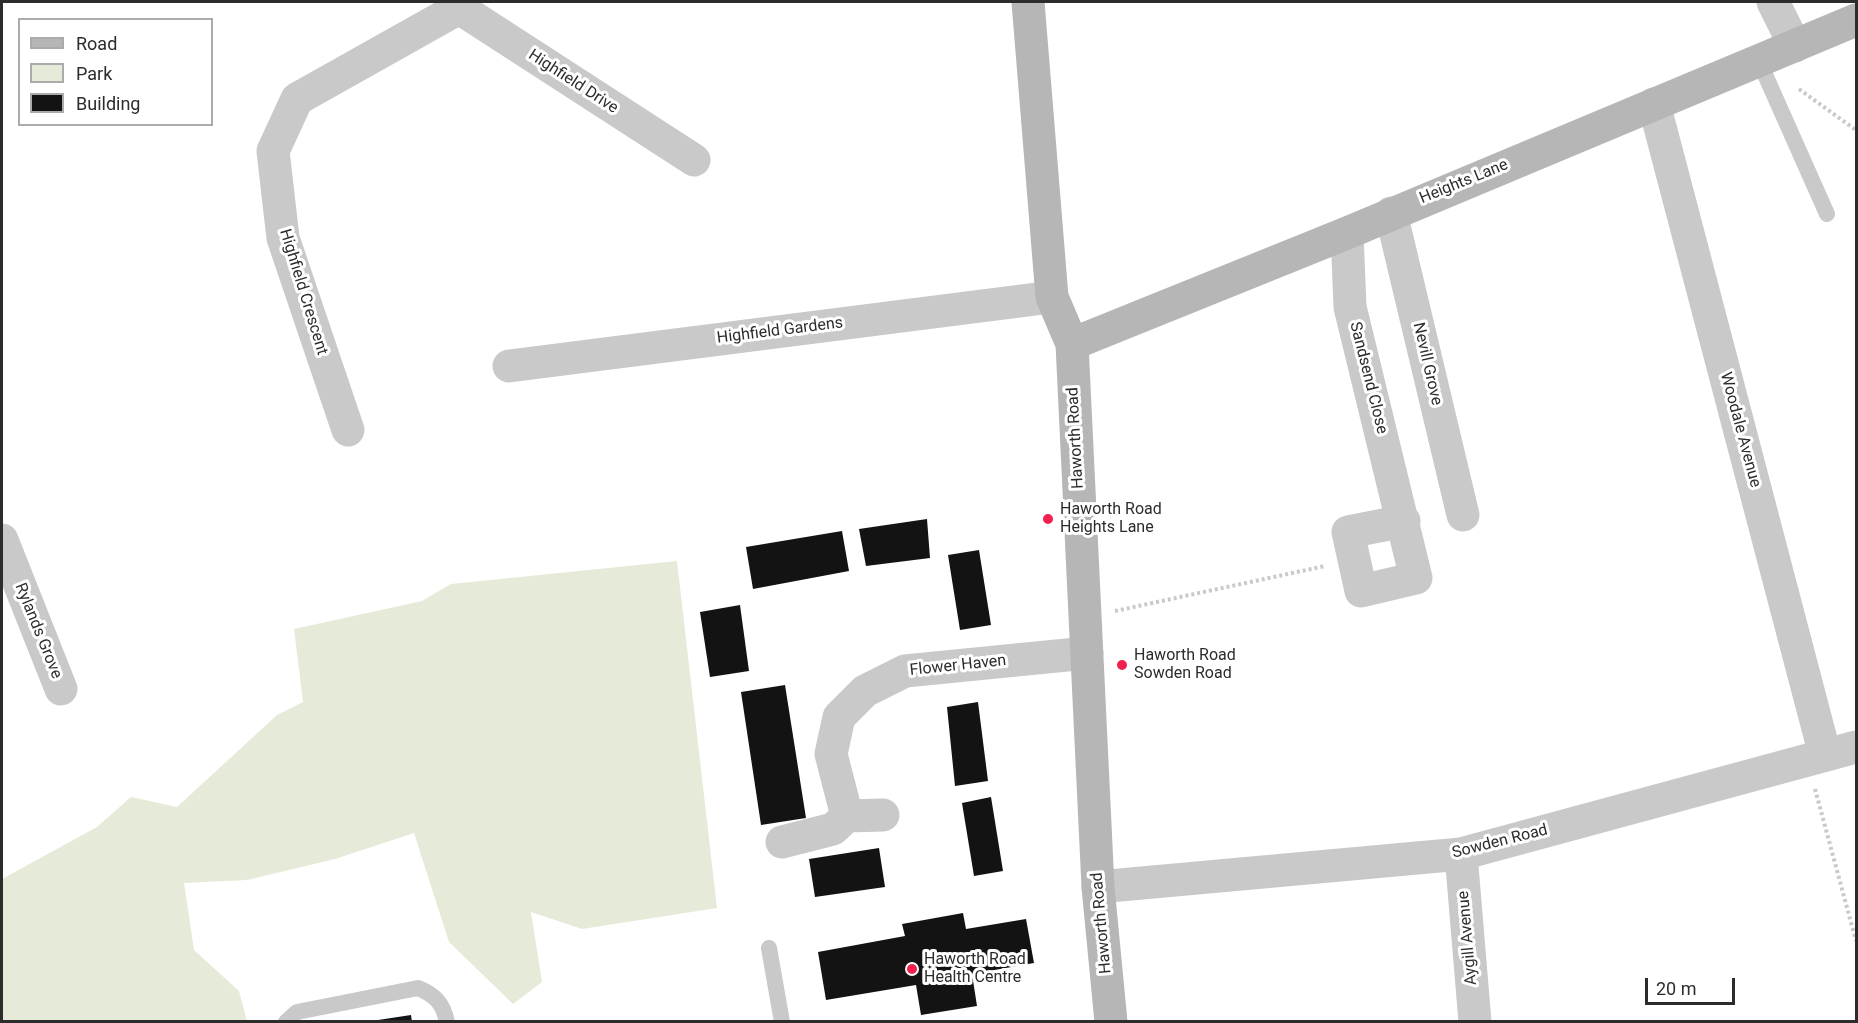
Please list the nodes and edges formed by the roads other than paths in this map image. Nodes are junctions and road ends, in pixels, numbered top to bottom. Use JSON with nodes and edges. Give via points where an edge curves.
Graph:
{"nodes":[{"id":1,"x":1028,"y":2,"type":"edge"},
{"id":2,"x":1773,"y":2,"type":"edge"},
{"id":3,"x":459,"y":4,"type":"edge"},
{"id":4,"x":1857,"y":20,"type":"edge"},
{"id":5,"x":1795,"y":46,"type":"junction"},
{"id":6,"x":1759,"y":61,"type":"junction"},
{"id":7,"x":1654,"y":104,"type":"junction"},
{"id":8,"x":694,"y":160,"type":"dead end"},
{"id":9,"x":1390,"y":213,"type":"junction"},
{"id":10,"x":1827,"y":214,"type":"dead end"},
{"id":11,"x":1347,"y":233,"type":"junction"},
{"id":12,"x":1052,"y":297,"type":"junction"},
{"id":13,"x":1072,"y":344,"type":"junction"},
{"id":14,"x":509,"y":366,"type":"dead end"},
{"id":15,"x":348,"y":430,"type":"dead end"},
{"id":16,"x":1463,"y":515,"type":"dead end"},
{"id":17,"x":1404,"y":521,"type":"junction"},
{"id":18,"x":2,"y":540,"type":"edge"},
{"id":19,"x":1087,"y":653,"type":"junction"},
{"id":20,"x":61,"y":689,"type":"dead end"},
{"id":21,"x":1857,"y":747,"type":"edge"},
{"id":22,"x":1816,"y":758,"type":"junction"},
{"id":23,"x":883,"y":815,"type":"dead end"},
{"id":24,"x":847,"y":816,"type":"junction"},
{"id":25,"x":782,"y":842,"type":"dead end"},
{"id":26,"x":1461,"y":854,"type":"junction"},
{"id":27,"x":1098,"y":886,"type":"junction"},
{"id":28,"x":769,"y":948,"type":"dead end"},
{"id":29,"x":286,"y":1022,"type":"edge"},
{"id":30,"x":447,"y":1022,"type":"edge"},
{"id":31,"x":782,"y":1022,"type":"edge"},
{"id":32,"x":1111,"y":1022,"type":"edge"},
{"id":33,"x":1475,"y":1022,"type":"edge"}],
"edges":[{"from":1,"to":12,"type":"main road","name":"Haworth Road"},
{"from":2,"to":5,"type":"street"},
{"from":3,"to":8,"type":"street","name":"Highfield Drive"},
{"from":3,"to":15,"type":"street","name":"Highfield Crescent","via":[[297,99],[273,151],[283,238]]},
{"from":4,"to":5,"type":"main road","name":"Heights Lane"},
{"from":5,"to":6,"type":"main road","name":"Heights Lane"},
{"from":6,"to":7,"type":"main road","name":"Heights Lane"},
{"from":6,"to":10,"type":"lane"},
{"from":7,"to":9,"type":"main road","name":"Heights Lane"},
{"from":7,"to":22,"type":"street","name":"Woodale Avenue"},
{"from":9,"to":11,"type":"main road","name":"Heights Lane"},
{"from":9,"to":16,"type":"street","name":"Nevill Grove"},
{"from":11,"to":13,"type":"main road","name":"Heights Lane"},
{"from":11,"to":17,"type":"street","name":"Sandsend Close","via":[[1350,307]]},
{"from":12,"to":13,"type":"main road","name":"Haworth Road"},
{"from":12,"to":14,"type":"street","name":"Highfield Gardens"},
{"from":13,"to":19,"type":"main road","name":"Haworth Road"},
{"from":17,"to":17,"type":"street","name":"Sandsend Close","via":[[1416,578],[1361,591],[1348,532]]},
{"from":18,"to":20,"type":"street","name":"Rylands Grove"},
{"from":19,"to":24,"type":"street","name":"Flower Haven","via":[[905,671],[865,691],[839,717],[831,754]]},
{"from":19,"to":27,"type":"main road","name":"Haworth Road"},
{"from":21,"to":22,"type":"street","name":"Sowden Road"},
{"from":22,"to":26,"type":"street","name":"Sowden Road"},
{"from":23,"to":24,"type":"street"},
{"from":24,"to":25,"type":"street","via":[[833,829]]},
{"from":26,"to":27,"type":"street","name":"Sowden Road"},
{"from":26,"to":33,"type":"street","name":"Aygill Avenue"},
{"from":27,"to":32,"type":"main road","name":"Haworth Road"},
{"from":28,"to":31,"type":"lane"},
{"from":29,"to":30,"type":"lane","via":[[297,1012],[418,988],[434,995],[445,1010]]}]}
